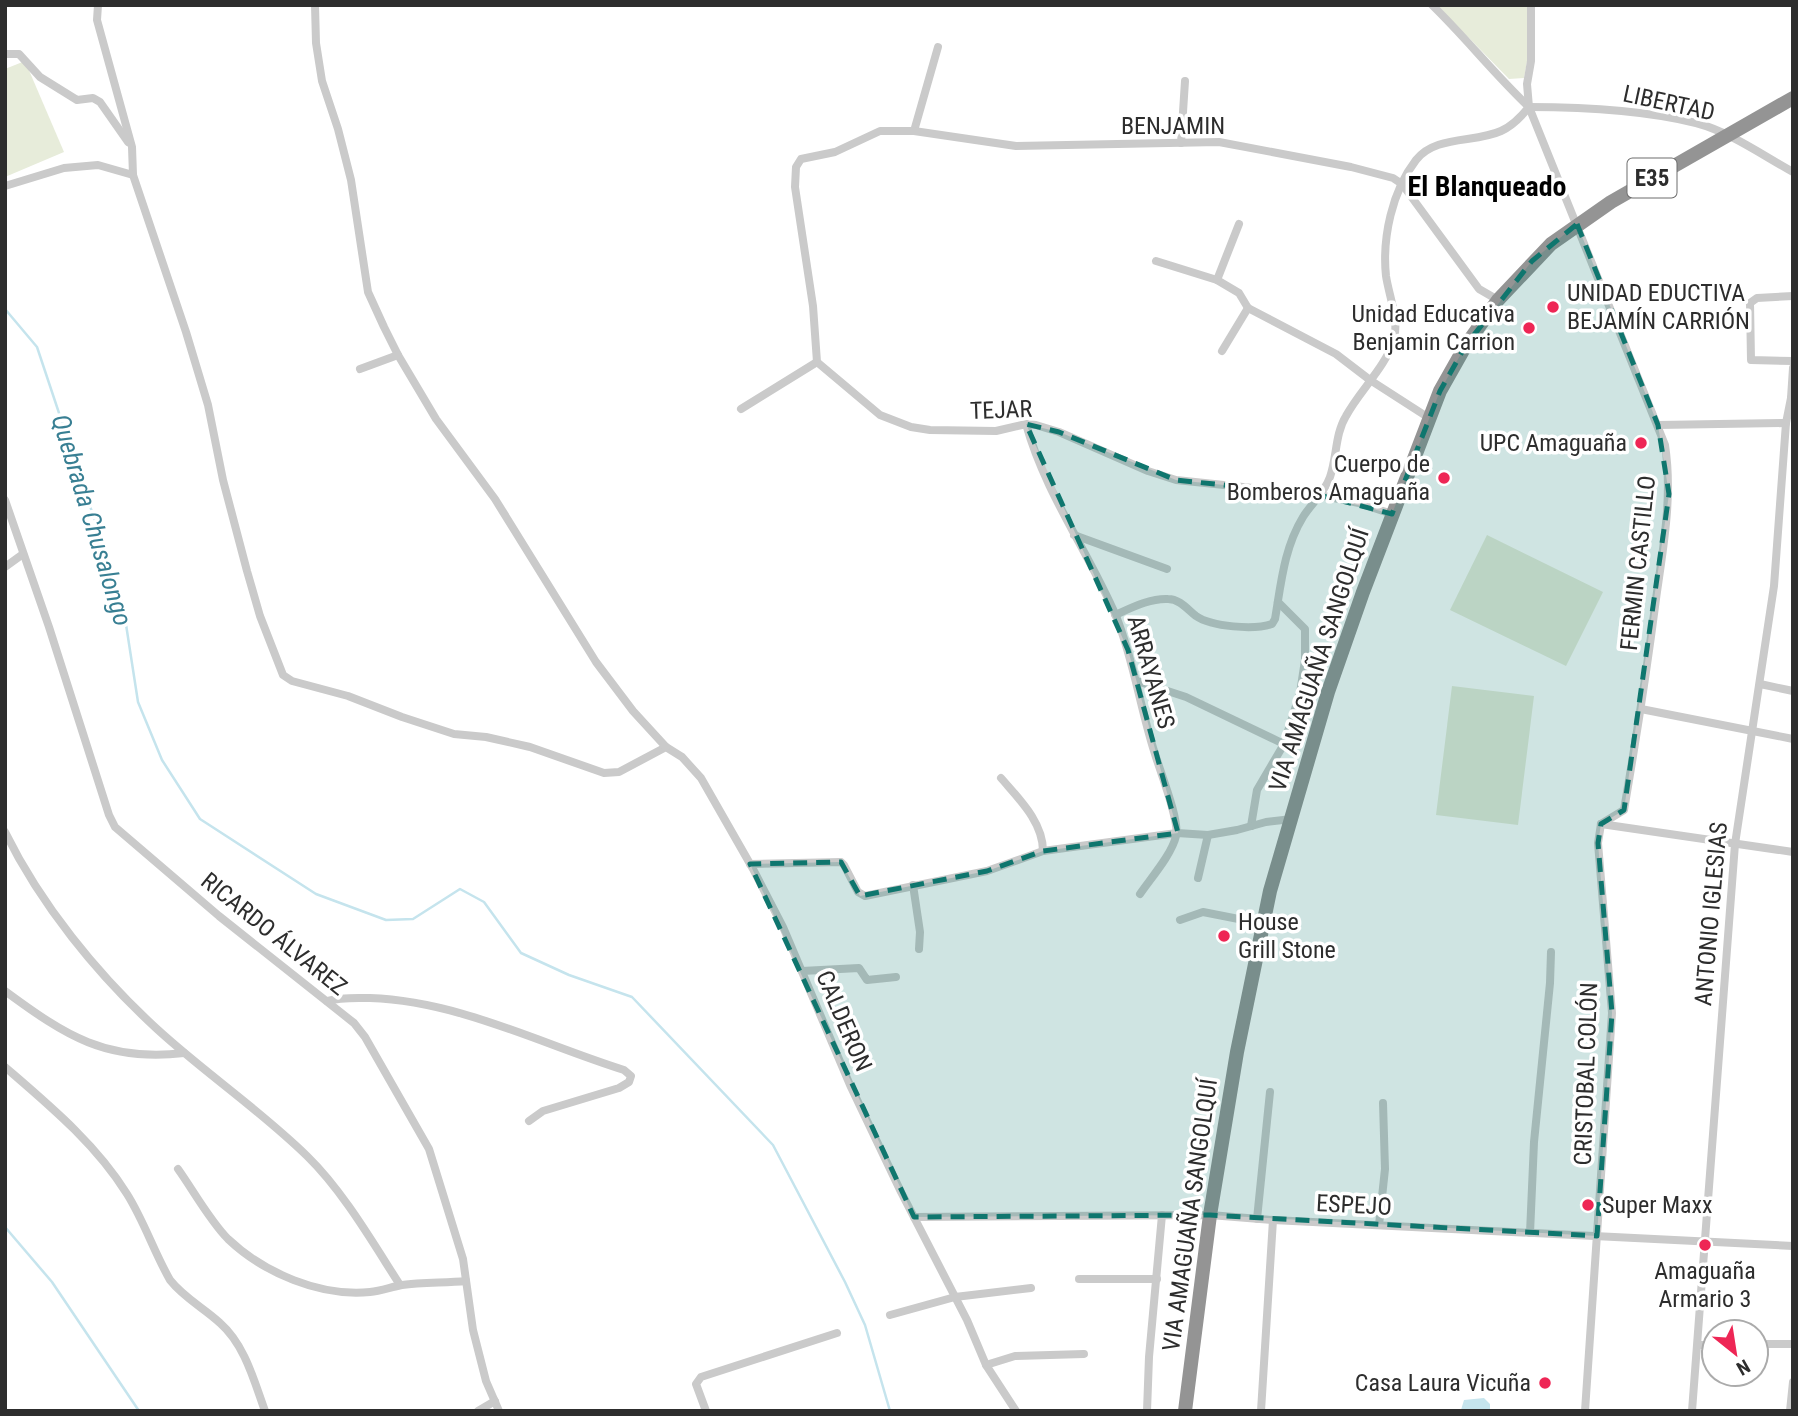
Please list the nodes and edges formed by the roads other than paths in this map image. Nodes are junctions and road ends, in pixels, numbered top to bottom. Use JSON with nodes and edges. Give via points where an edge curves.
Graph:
{"nodes":[{"id":1,"x":98,"y":5,"type":"edge"},
{"id":2,"x":315,"y":5,"type":"edge"},
{"id":3,"x":1432,"y":5,"type":"edge"},
{"id":4,"x":1531,"y":5,"type":"edge"},
{"id":5,"x":938,"y":47,"type":"dead end"},
{"id":6,"x":5,"y":54,"type":"edge"},
{"id":7,"x":1185,"y":81,"type":"dead end"},
{"id":8,"x":1793,"y":98,"type":"edge"},
{"id":9,"x":1529,"y":107,"type":"junction"},
{"id":10,"x":914,"y":131,"type":"junction"},
{"id":11,"x":1728,"y":136,"type":"junction"},
{"id":12,"x":1181,"y":143,"type":"junction"},
{"id":13,"x":132,"y":147,"type":"junction"},
{"id":14,"x":1793,"y":172,"type":"edge"},
{"id":15,"x":133,"y":175,"type":"junction"},
{"id":16,"x":1402,"y":184,"type":"junction"},
{"id":17,"x":5,"y":186,"type":"edge"},
{"id":18,"x":1239,"y":224,"type":"dead end"},
{"id":19,"x":1577,"y":224,"type":"junction"},
{"id":20,"x":1156,"y":261,"type":"dead end"},
{"id":21,"x":1217,"y":280,"type":"junction"},
{"id":22,"x":1793,"y":296,"type":"edge"},
{"id":23,"x":1498,"y":300,"type":"junction"},
{"id":24,"x":1248,"y":308,"type":"junction"},
{"id":25,"x":1222,"y":351,"type":"dead end"},
{"id":26,"x":398,"y":355,"type":"junction"},
{"id":27,"x":1793,"y":361,"type":"edge"},
{"id":28,"x":817,"y":362,"type":"junction"},
{"id":29,"x":1793,"y":368,"type":"edge"},
{"id":30,"x":360,"y":369,"type":"dead end"},
{"id":31,"x":1370,"y":380,"type":"junction"},
{"id":32,"x":1792,"y":398,"type":"edge"},
{"id":33,"x":741,"y":409,"type":"dead end"},
{"id":34,"x":1429,"y":418,"type":"junction"},
{"id":35,"x":1786,"y":423,"type":"junction"},
{"id":36,"x":1026,"y":424,"type":"junction"},
{"id":37,"x":1658,"y":425,"type":"junction"},
{"id":38,"x":1319,"y":495,"type":"junction"},
{"id":39,"x":5,"y":500,"type":"edge"},
{"id":40,"x":1392,"y":514,"type":"junction"},
{"id":41,"x":1074,"y":535,"type":"junction"},
{"id":42,"x":23,"y":554,"type":"junction"},
{"id":43,"x":5,"y":567,"type":"edge"},
{"id":44,"x":1167,"y":569,"type":"dead end"},
{"id":45,"x":1278,"y":602,"type":"junction"},
{"id":46,"x":1115,"y":615,"type":"junction"},
{"id":47,"x":1137,"y":681,"type":"junction"},
{"id":48,"x":1760,"y":684,"type":"junction"},
{"id":49,"x":1793,"y":691,"type":"edge"},
{"id":50,"x":1641,"y":709,"type":"junction"},
{"id":51,"x":1751,"y":730,"type":"junction"},
{"id":52,"x":1793,"y":739,"type":"edge"},
{"id":53,"x":1284,"y":744,"type":"junction"},
{"id":54,"x":666,"y":747,"type":"junction"},
{"id":55,"x":1001,"y":778,"type":"dead end"},
{"id":56,"x":1624,"y":810,"type":"junction"},
{"id":57,"x":1292,"y":818,"type":"junction"},
{"id":58,"x":1601,"y":824,"type":"junction"},
{"id":59,"x":1251,"y":826,"type":"junction"},
{"id":60,"x":1622,"y":826,"type":"junction"},
{"id":61,"x":5,"y":832,"type":"edge"},
{"id":62,"x":1177,"y":833,"type":"junction"},
{"id":63,"x":1208,"y":835,"type":"junction"},
{"id":64,"x":1735,"y":844,"type":"junction"},
{"id":65,"x":1043,"y":851,"type":"junction"},
{"id":66,"x":1793,"y":852,"type":"edge"},
{"id":67,"x":750,"y":864,"type":"junction"},
{"id":68,"x":1198,"y":878,"type":"dead end"},
{"id":69,"x":913,"y":885,"type":"junction"},
{"id":70,"x":1140,"y":894,"type":"dead end"},
{"id":71,"x":1181,"y":920,"type":"dead end"},
{"id":72,"x":1264,"y":924,"type":"junction"},
{"id":73,"x":919,"y":949,"type":"dead end"},
{"id":74,"x":1551,"y":952,"type":"dead end"},
{"id":75,"x":802,"y":971,"type":"junction"},
{"id":76,"x":896,"y":977,"type":"dead end"},
{"id":77,"x":5,"y":991,"type":"edge"},
{"id":78,"x":327,"y":1001,"type":"junction"},
{"id":79,"x":184,"y":1052,"type":"junction"},
{"id":80,"x":5,"y":1067,"type":"edge"},
{"id":81,"x":1270,"y":1092,"type":"dead end"},
{"id":82,"x":1384,"y":1103,"type":"dead end"},
{"id":83,"x":529,"y":1121,"type":"dead end"},
{"id":84,"x":178,"y":1169,"type":"dead end"},
{"id":85,"x":1161,"y":1215,"type":"junction"},
{"id":86,"x":1210,"y":1215,"type":"junction"},
{"id":87,"x":914,"y":1217,"type":"junction"},
{"id":88,"x":1257,"y":1219,"type":"junction"},
{"id":89,"x":1273,"y":1220,"type":"junction"},
{"id":90,"x":1379,"y":1225,"type":"junction"},
{"id":91,"x":1530,"y":1233,"type":"junction"},
{"id":92,"x":1597,"y":1236,"type":"junction"},
{"id":93,"x":1706,"y":1242,"type":"junction"},
{"id":94,"x":1793,"y":1246,"type":"edge"},
{"id":95,"x":1079,"y":1279,"type":"dead end"},
{"id":96,"x":1157,"y":1279,"type":"junction"},
{"id":97,"x":466,"y":1281,"type":"junction"},
{"id":98,"x":400,"y":1285,"type":"junction"},
{"id":99,"x":1031,"y":1288,"type":"dead end"},
{"id":100,"x":955,"y":1297,"type":"junction"},
{"id":101,"x":890,"y":1315,"type":"dead end"},
{"id":102,"x":837,"y":1332,"type":"dead end"},
{"id":103,"x":1770,"y":1344,"type":"edge"},
{"id":104,"x":1793,"y":1344,"type":"edge"},
{"id":105,"x":1698,"y":1345,"type":"joint"},
{"id":106,"x":1084,"y":1354,"type":"dead end"},
{"id":107,"x":986,"y":1365,"type":"junction"},
{"id":108,"x":1793,"y":1382,"type":"edge"},
{"id":109,"x":495,"y":1401,"type":"junction"},
{"id":110,"x":265,"y":1411,"type":"edge"},
{"id":111,"x":478,"y":1411,"type":"edge"},
{"id":112,"x":499,"y":1411,"type":"edge"},
{"id":113,"x":706,"y":1411,"type":"edge"},
{"id":114,"x":1016,"y":1411,"type":"edge"},
{"id":115,"x":1147,"y":1411,"type":"edge"},
{"id":116,"x":1185,"y":1411,"type":"edge"},
{"id":117,"x":1261,"y":1411,"type":"edge"},
{"id":118,"x":1585,"y":1411,"type":"edge"},
{"id":119,"x":1692,"y":1411,"type":"edge"},
{"id":120,"x":1790,"y":1411,"type":"edge"}],
"edges":[{"from":1,"to":13,"type":"street","via":[[97,20]]},
{"from":2,"to":26,"type":"street","name":"CALDERON","via":[[322,81],[351,180],[368,292]]},
{"from":3,"to":9,"type":"street"},
{"from":4,"to":9,"type":"street"},
{"from":5,"to":10,"type":"street"},
{"from":6,"to":13,"type":"street","via":[[19,54],[40,77],[77,100],[100,102]]},
{"from":7,"to":12,"type":"street"},
{"from":8,"to":11,"type":"highway","name":"VIA AMAGUAÑA SANGOLQUÍ","number":"E35"},
{"from":9,"to":11,"type":"street","name":"LIBERTAD","via":[[1592,107],[1697,124]]},
{"from":9,"to":16,"type":"street","via":[[1501,131],[1428,150],[1417,158]]},
{"from":9,"to":19,"type":"street","name":"FERMIN CASTILLO"},
{"from":10,"to":12,"type":"street","name":"BENJAMIN","via":[[1016,146]]},
{"from":10,"to":28,"type":"street","name":"BENJAMIN","via":[[880,131],[835,152],[801,159],[796,167]]},
{"from":11,"to":14,"type":"street","name":"LIBERTAD"},
{"from":11,"to":19,"type":"highway","name":"VIA AMAGUAÑA SANGOLQUÍ","number":"E35"},
{"from":12,"to":16,"type":"street","name":"BENJAMIN","via":[[1219,142],[1351,167]]},
{"from":13,"to":15,"type":"street"},
{"from":15,"to":17,"type":"street","via":[[98,165],[64,168]]},
{"from":15,"to":54,"type":"street","via":[[208,405],[247,571],[283,675],[454,734],[530,747],[612,774]]},
{"from":16,"to":23,"type":"street","via":[[1479,289]]},
{"from":16,"to":31,"type":"street","via":[[1384,246],[1396,329]]},
{"from":18,"to":21,"type":"street"},
{"from":19,"to":23,"type":"highway","name":"VIA AMAGUAÑA SANGOLQUÍ","number":"E35","via":[[1532,261]]},
{"from":19,"to":37,"type":"street","name":"FERMIN CASTILLO"},
{"from":20,"to":21,"type":"street"},
{"from":21,"to":24,"type":"street","via":[[1239,293]]},
{"from":22,"to":27,"type":"street","via":[[1752,299],[1750,358]]},
{"from":23,"to":34,"type":"highway","name":"VIA AMAGUAÑA SANGOLQUÍ","number":"E35","via":[[1453,368]]},
{"from":24,"to":25,"type":"street"},
{"from":24,"to":31,"type":"street","via":[[1336,354]]},
{"from":26,"to":30,"type":"street"},
{"from":26,"to":54,"type":"street","name":"CALDERON","via":[[596,662]]},
{"from":28,"to":33,"type":"street"},
{"from":28,"to":36,"type":"street","name":"TEJAR","via":[[880,415],[911,427],[996,431]]},
{"from":29,"to":32,"type":"street","name":"ANTONIO IGLESIAS"},
{"from":31,"to":34,"type":"street"},
{"from":31,"to":38,"type":"street","via":[[1344,418],[1330,478]]},
{"from":32,"to":35,"type":"street","name":"ANTONIO IGLESIAS"},
{"from":34,"to":40,"type":"highway","name":"VIA AMAGUAÑA SANGOLQUÍ","number":"E35"},
{"from":35,"to":37,"type":"street"},
{"from":35,"to":48,"type":"street","name":"ANTONIO IGLESIAS","via":[[1774,586]]},
{"from":36,"to":38,"type":"street","name":"TEJAR","via":[[1059,432],[1176,480]]},
{"from":36,"to":41,"type":"street","name":"ARRAYANES"},
{"from":37,"to":50,"type":"street","name":"FERMIN CASTILLO","via":[[1668,464],[1669,494]]},
{"from":38,"to":40,"type":"street","name":"TEJAR"},
{"from":38,"to":45,"type":"street","via":[[1289,547]]},
{"from":39,"to":42,"type":"street","name":"RICARDO ÁLVAREZ"},
{"from":40,"to":57,"type":"highway","name":"VIA AMAGUAÑA SANGOLQUÍ","number":"E35","via":[[1328,692]]},
{"from":41,"to":44,"type":"street"},
{"from":41,"to":46,"type":"street","name":"ARRAYANES"},
{"from":42,"to":43,"type":"street"},
{"from":42,"to":78,"type":"street","name":"RICARDO ÁLVAREZ","via":[[115,827]]},
{"from":45,"to":46,"type":"street","via":[[1275,619],[1267,626],[1207,622],[1168,598]]},
{"from":45,"to":53,"type":"street","via":[[1306,633],[1300,693]]},
{"from":46,"to":47,"type":"street","name":"ARRAYANES"},
{"from":47,"to":53,"type":"street","via":[[1186,697]]},
{"from":47,"to":62,"type":"street","name":"ARRAYANES"},
{"from":48,"to":49,"type":"street"},
{"from":48,"to":51,"type":"street","name":"ANTONIO IGLESIAS"},
{"from":50,"to":51,"type":"street"},
{"from":50,"to":56,"type":"street","name":"FERMIN CASTILLO"},
{"from":51,"to":52,"type":"street"},
{"from":51,"to":64,"type":"street","name":"ANTONIO IGLESIAS"},
{"from":53,"to":59,"type":"street","via":[[1259,784]]},
{"from":54,"to":67,"type":"street","name":"CALDERON","via":[[701,778]]},
{"from":55,"to":65,"type":"street","via":[[1034,820]]},
{"from":56,"to":58,"type":"street"},
{"from":56,"to":60,"type":"street","name":"FERMIN CASTILLO"},
{"from":57,"to":59,"type":"street"},
{"from":57,"to":72,"type":"highway","name":"VIA AMAGUAÑA SANGOLQUÍ","number":"E35"},
{"from":58,"to":60,"type":"street"},
{"from":58,"to":92,"type":"street","name":"CRISTOBAL COLÓN","via":[[1598,844],[1612,1013]]},
{"from":59,"to":63,"type":"street"},
{"from":60,"to":64,"type":"street"},
{"from":61,"to":79,"type":"street","via":[[76,941],[128,1002]]},
{"from":62,"to":63,"type":"street"},
{"from":62,"to":65,"type":"street"},
{"from":62,"to":70,"type":"street"},
{"from":63,"to":68,"type":"street"},
{"from":64,"to":66,"type":"street"},
{"from":64,"to":93,"type":"street","name":"ANTONIO IGLESIAS"},
{"from":65,"to":69,"type":"street","via":[[987,871]]},
{"from":67,"to":69,"type":"street","via":[[841,862],[862,895]]},
{"from":67,"to":75,"type":"street","name":"CALDERON"},
{"from":69,"to":73,"type":"street"},
{"from":71,"to":72,"type":"street","via":[[1203,912]]},
{"from":72,"to":86,"type":"highway","name":"VIA AMAGUAÑA SANGOLQUÍ","number":"E35"},
{"from":74,"to":91,"type":"street"},
{"from":75,"to":76,"type":"street","via":[[859,968],[867,979]]},
{"from":75,"to":87,"type":"street","name":"CALDERON","via":[[850,1085]]},
{"from":77,"to":79,"type":"street","via":[[93,1046],[154,1056]]},
{"from":78,"to":83,"type":"street","via":[[391,999],[446,1009],[631,1076],[619,1088],[551,1109]]},
{"from":78,"to":97,"type":"street","name":"RICARDO ÁLVAREZ","via":[[362,1031],[429,1149]]},
{"from":79,"to":98,"type":"street","via":[[308,1157]]},
{"from":80,"to":110,"type":"street","via":[[91,1146],[113,1174],[178,1291],[222,1324],[234,1339]]},
{"from":81,"to":88,"type":"street"},
{"from":82,"to":90,"type":"street","via":[[1385,1169]]},
{"from":84,"to":98,"type":"street","via":[[226,1237],[281,1274],[340,1292],[368,1293]]},
{"from":85,"to":86,"type":"street","name":"ESPEJO"},
{"from":85,"to":87,"type":"street","name":"ESPEJO"},
{"from":85,"to":96,"type":"street"},
{"from":86,"to":88,"type":"street","name":"ESPEJO"},
{"from":86,"to":116,"type":"highway","name":"VIA AMAGUAÑA SANGOLQUÍ","number":"E35"},
{"from":87,"to":100,"type":"street","name":"CALDERON"},
{"from":88,"to":89,"type":"street","name":"ESPEJO"},
{"from":89,"to":90,"type":"street","name":"ESPEJO"},
{"from":89,"to":117,"type":"street"},
{"from":90,"to":91,"type":"street","name":"ESPEJO"},
{"from":91,"to":92,"type":"street","name":"ESPEJO"},
{"from":92,"to":93,"type":"street","name":"ESPEJO"},
{"from":92,"to":118,"type":"street","name":"CRISTOBAL COLÓN"},
{"from":93,"to":94,"type":"street","name":"ESPEJO"},
{"from":93,"to":105,"type":"street","name":"ANTONIO IGLESIAS"},
{"from":95,"to":96,"type":"street"},
{"from":96,"to":115,"type":"street"},
{"from":97,"to":98,"type":"street"},
{"from":97,"to":109,"type":"street","name":"RICARDO ÁLVAREZ","via":[[473,1330]]},
{"from":99,"to":100,"type":"street"},
{"from":100,"to":101,"type":"street"},
{"from":100,"to":107,"type":"street","name":"CALDERON"},
{"from":102,"to":113,"type":"street","via":[[701,1377],[697,1392]]},
{"from":103,"to":104,"type":"street"},
{"from":105,"to":119,"type":"street","name":"ANTONIO IGLESIAS"},
{"from":106,"to":107,"type":"street","via":[[1015,1356]]},
{"from":107,"to":114,"type":"street","name":"CALDERON"},
{"from":108,"to":120,"type":"street"},
{"from":109,"to":111,"type":"street"},
{"from":109,"to":112,"type":"street","name":"RICARDO ÁLVAREZ"}]}
